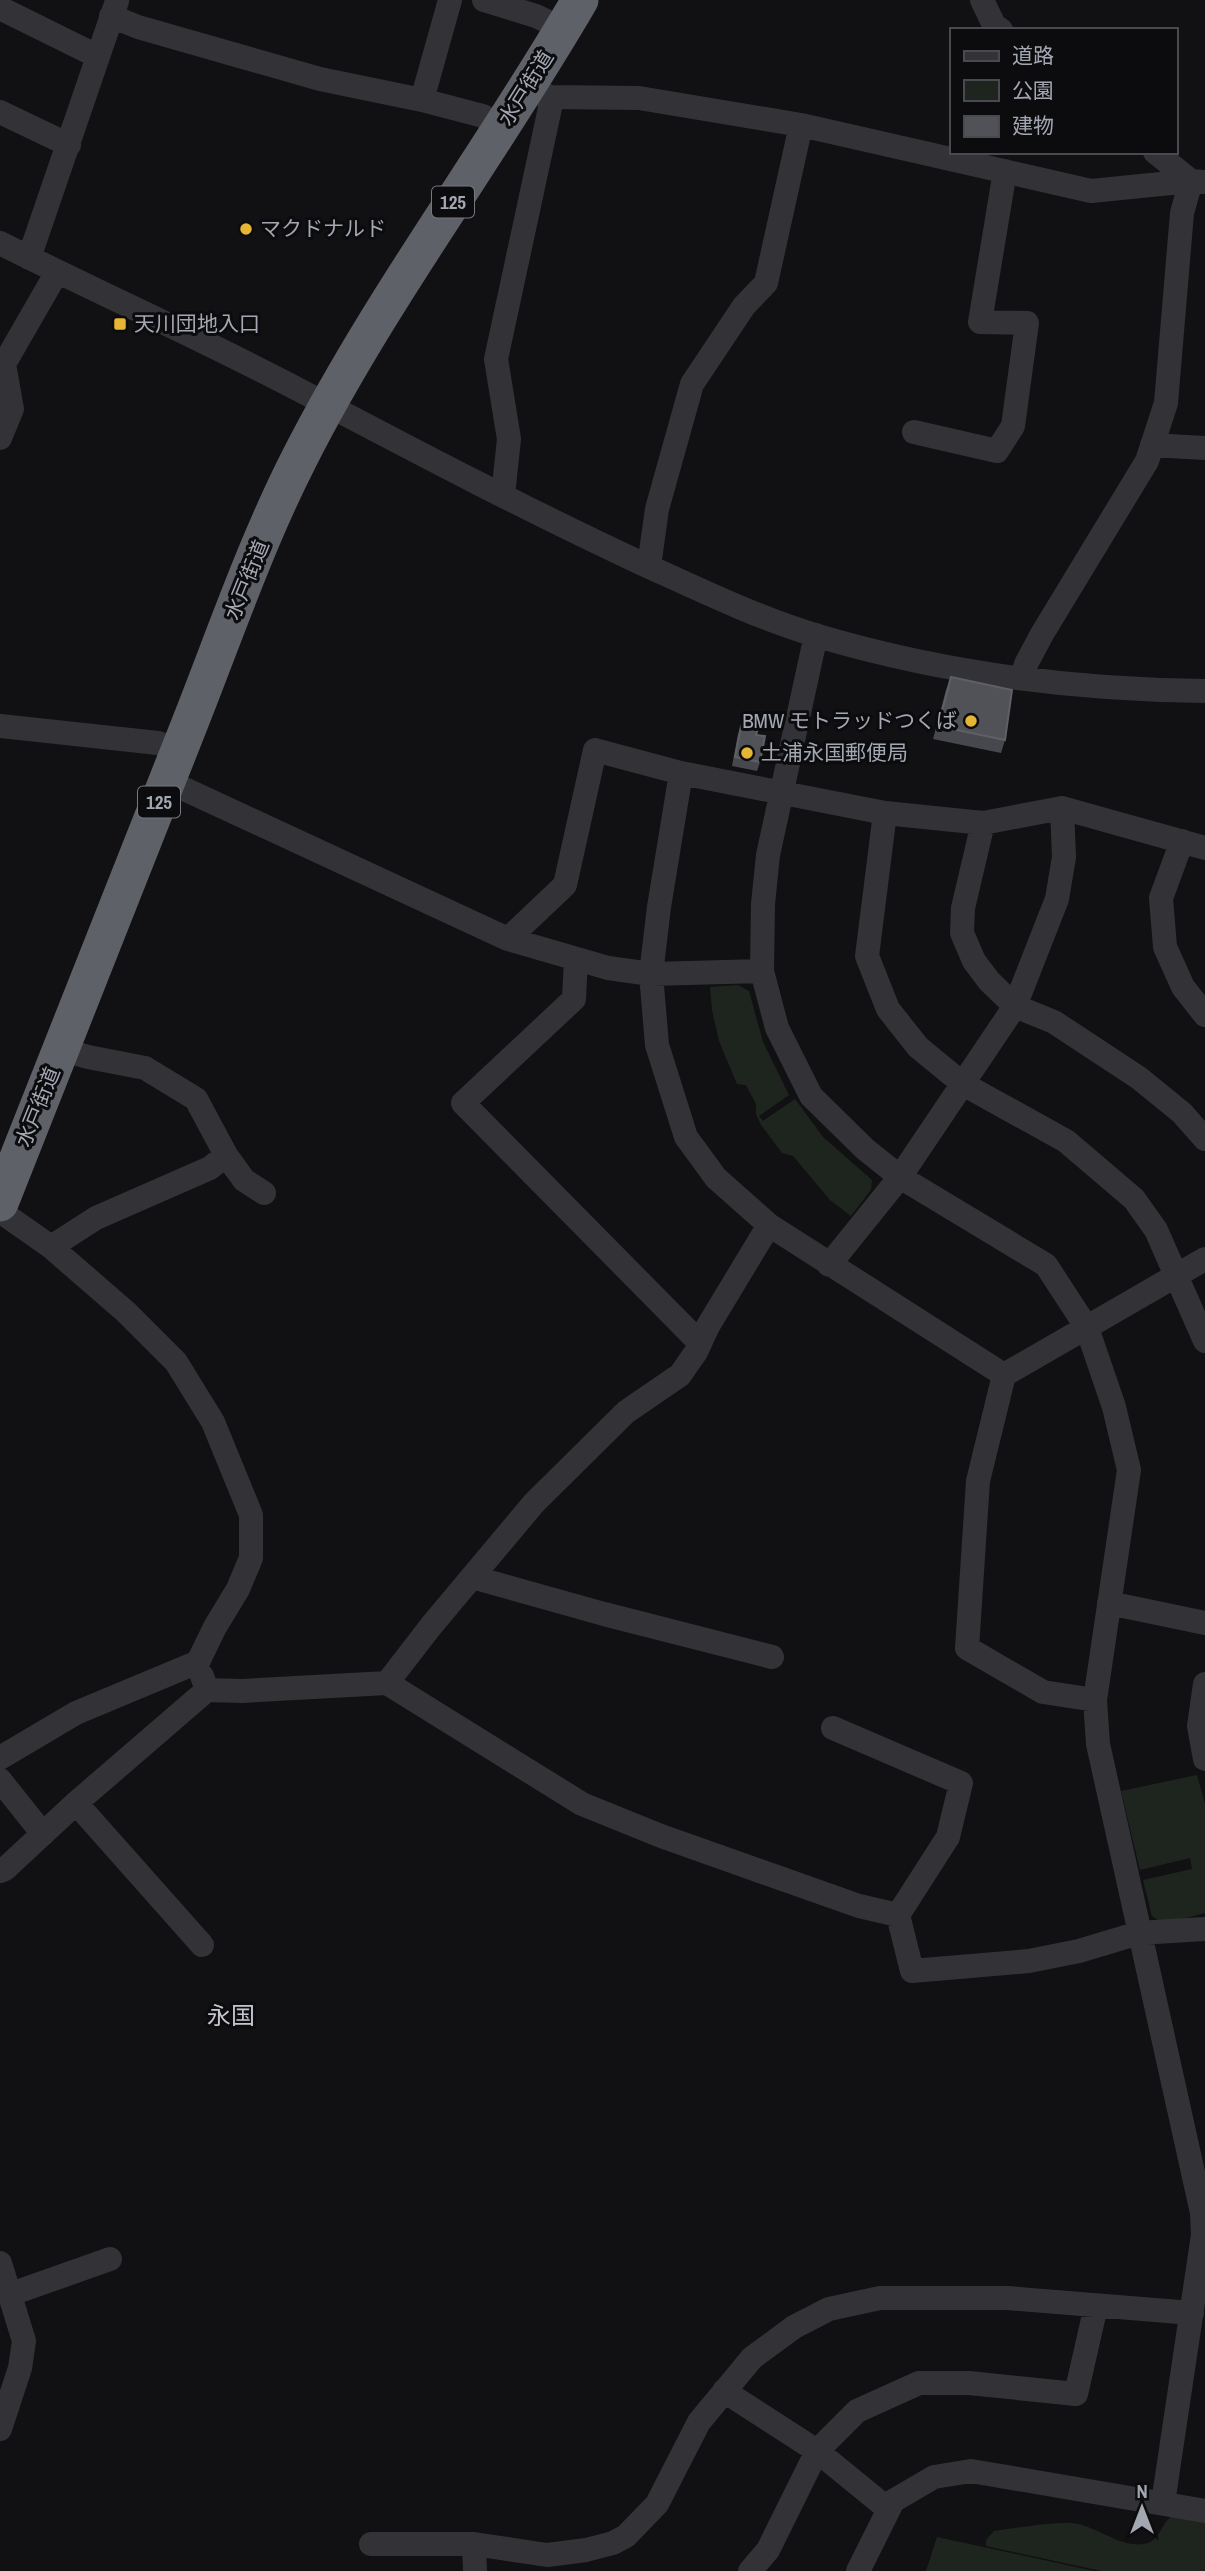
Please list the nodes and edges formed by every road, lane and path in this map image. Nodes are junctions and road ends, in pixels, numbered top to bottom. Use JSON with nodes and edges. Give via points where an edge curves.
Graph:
{"nodes":[{"id":1,"x":450,"y":0,"type":"edge"},
{"id":2,"x":484,"y":0,"type":"edge"},
{"id":3,"x":982,"y":0,"type":"edge"},
{"id":4,"x":0,"y":8,"type":"edge"},
{"id":5,"x":114,"y":8,"type":"edge"},
{"id":6,"x":572,"y":14,"type":"edge"},
{"id":7,"x":998,"y":28,"type":"edge"},
{"id":8,"x":97,"y":56,"type":"junction"},
{"id":9,"x":539,"y":90,"type":"junction"},
{"id":10,"x":422,"y":100,"type":"junction"},
{"id":11,"x":0,"y":111,"type":"edge"},
{"id":12,"x":802,"y":125,"type":"junction"},
{"id":13,"x":501,"y":129,"type":"junction"},
{"id":14,"x":69,"y":145,"type":"junction"},
{"id":15,"x":1158,"y":154,"type":"edge"},
{"id":16,"x":1005,"y":171,"type":"junction"},
{"id":17,"x":1198,"y":182,"type":"edge"},
{"id":18,"x":0,"y":243,"type":"edge"},
{"id":19,"x":29,"y":258,"type":"junction"},
{"id":20,"x":57,"y":272,"type":"junction"},
{"id":21,"x":327,"y":405,"type":"junction"},
{"id":22,"x":914,"y":432,"type":"dead end"},
{"id":23,"x":0,"y":438,"type":"edge"},
{"id":24,"x":1152,"y":445,"type":"junction"},
{"id":25,"x":1205,"y":448,"type":"edge"},
{"id":26,"x":503,"y":495,"type":"junction"},
{"id":27,"x":649,"y":566,"type":"junction"},
{"id":28,"x":816,"y":635,"type":"junction"},
{"id":29,"x":1022,"y":677,"type":"junction"},
{"id":30,"x":1205,"y":691,"type":"edge"},
{"id":31,"x":0,"y":726,"type":"edge"},
{"id":32,"x":173,"y":766,"type":"junction"},
{"id":33,"x":681,"y":773,"type":"junction"},
{"id":34,"x":780,"y":794,"type":"junction"},
{"id":35,"x":1062,"y":808,"type":"junction"},
{"id":36,"x":885,"y":813,"type":"junction"},
{"id":37,"x":983,"y":823,"type":"junction"},
{"id":38,"x":1193,"y":845,"type":"edge"},
{"id":39,"x":508,"y":939,"type":"junction"},
{"id":40,"x":576,"y":959,"type":"junction"},
{"id":41,"x":762,"y":971,"type":"junction"},
{"id":42,"x":651,"y":974,"type":"junction"},
{"id":43,"x":1015,"y":1006,"type":"junction"},
{"id":44,"x":1205,"y":1015,"type":"edge"},
{"id":45,"x":61,"y":1049,"type":"junction"},
{"id":46,"x":963,"y":1084,"type":"junction"},
{"id":47,"x":1205,"y":1139,"type":"edge"},
{"id":48,"x":226,"y":1155,"type":"junction"},
{"id":49,"x":900,"y":1177,"type":"junction"},
{"id":50,"x":264,"y":1193,"type":"dead end"},
{"id":51,"x":0,"y":1203,"type":"edge"},
{"id":52,"x":0,"y":1211,"type":"edge"},
{"id":53,"x":769,"y":1225,"type":"junction"},
{"id":54,"x":51,"y":1247,"type":"junction"},
{"id":55,"x":1205,"y":1259,"type":"edge"},
{"id":56,"x":829,"y":1265,"type":"junction"},
{"id":57,"x":1175,"y":1276,"type":"junction"},
{"id":58,"x":1087,"y":1328,"type":"junction"},
{"id":59,"x":1205,"y":1341,"type":"edge"},
{"id":60,"x":700,"y":1343,"type":"junction"},
{"id":61,"x":1004,"y":1374,"type":"junction"},
{"id":62,"x":472,"y":1577,"type":"junction"},
{"id":63,"x":1109,"y":1603,"type":"junction"},
{"id":64,"x":1205,"y":1623,"type":"edge"},
{"id":65,"x":772,"y":1657,"type":"dead end"},
{"id":66,"x":198,"y":1662,"type":"junction"},
{"id":67,"x":387,"y":1684,"type":"junction"},
{"id":68,"x":1205,"y":1684,"type":"edge"},
{"id":69,"x":206,"y":1690,"type":"junction"},
{"id":70,"x":1095,"y":1700,"type":"junction"},
{"id":71,"x":1203,"y":1715,"type":"edge"},
{"id":72,"x":833,"y":1728,"type":"dead end"},
{"id":73,"x":0,"y":1758,"type":"edge"},
{"id":74,"x":1205,"y":1759,"type":"edge"},
{"id":75,"x":0,"y":1780,"type":"edge"},
{"id":76,"x":76,"y":1802,"type":"junction"},
{"id":77,"x":43,"y":1834,"type":"junction"},
{"id":78,"x":0,"y":1871,"type":"edge"},
{"id":79,"x":898,"y":1915,"type":"junction"},
{"id":80,"x":1205,"y":1929,"type":"edge"},
{"id":81,"x":1139,"y":1933,"type":"junction"},
{"id":82,"x":202,"y":1945,"type":"dead end"},
{"id":83,"x":1204,"y":2213,"type":"edge"},
{"id":84,"x":110,"y":2259,"type":"dead end"},
{"id":85,"x":5,"y":2284,"type":"edge"},
{"id":86,"x":1096,"y":2306,"type":"junction"},
{"id":87,"x":1192,"y":2313,"type":"junction"},
{"id":88,"x":724,"y":2391,"type":"junction"},
{"id":89,"x":0,"y":2430,"type":"edge"},
{"id":90,"x":817,"y":2451,"type":"junction"},
{"id":91,"x":1163,"y":2503,"type":"junction"},
{"id":92,"x":888,"y":2509,"type":"junction"},
{"id":93,"x":1205,"y":2511,"type":"edge"},
{"id":94,"x":371,"y":2544,"type":"dead end"},
{"id":95,"x":474,"y":2544,"type":"junction"},
{"id":96,"x":475,"y":2571,"type":"edge"},
{"id":97,"x":750,"y":2571,"type":"edge"},
{"id":98,"x":858,"y":2571,"type":"edge"}],
"edges":[{"from":1,"to":10,"type":"street"},
{"from":2,"to":6,"type":"street","via":[[536,16]]},
{"from":3,"to":7,"type":"street"},
{"from":4,"to":8,"type":"street"},
{"from":5,"to":8,"type":"street"},
{"from":5,"to":10,"type":"street","via":[[138,27],[320,79]]},
{"from":6,"to":9,"type":"highway","name":"水戸街道","number":"125"},
{"from":8,"to":14,"type":"street"},
{"from":9,"to":12,"type":"street","via":[[639,98]]},
{"from":9,"to":13,"type":"highway","name":"水戸街道","number":"125"},
{"from":9,"to":26,"type":"street","via":[[550,108],[496,359],[509,439]]},
{"from":10,"to":13,"type":"street","via":[[483,116]]},
{"from":11,"to":14,"type":"street"},
{"from":12,"to":16,"type":"street"},
{"from":12,"to":27,"type":"street","via":[[766,283],[744,306],[692,384],[657,509]]},
{"from":13,"to":21,"type":"highway","name":"水戸街道","number":"125"},
{"from":14,"to":19,"type":"street"},
{"from":15,"to":17,"type":"street"},
{"from":16,"to":17,"type":"street","via":[[1091,191]]},
{"from":16,"to":22,"type":"street","via":[[980,322],[1027,323],[1013,426],[998,451]]},
{"from":17,"to":24,"type":"street","via":[[1182,213],[1166,403]]},
{"from":18,"to":19,"type":"street"},
{"from":19,"to":20,"type":"street"},
{"from":20,"to":21,"type":"street"},
{"from":20,"to":23,"type":"street","via":[[5,364],[12,408]]},
{"from":21,"to":26,"type":"street"},
{"from":21,"to":32,"type":"highway","name":"水戸街道","number":"125","via":[[266,535]]},
{"from":24,"to":25,"type":"street"},
{"from":24,"to":29,"type":"street","via":[[1147,461],[1042,634]]},
{"from":26,"to":27,"type":"street"},
{"from":27,"to":28,"type":"street"},
{"from":28,"to":29,"type":"street","via":[[949,668]]},
{"from":28,"to":34,"type":"street"},
{"from":29,"to":30,"type":"street","via":[[1079,686]]},
{"from":31,"to":32,"type":"street","via":[[158,743]]},
{"from":32,"to":39,"type":"street"},
{"from":32,"to":45,"type":"highway","name":"水戸街道","number":"125"},
{"from":33,"to":34,"type":"street"},
{"from":33,"to":39,"type":"street","via":[[595,750],[565,885]]},
{"from":33,"to":42,"type":"street"},
{"from":34,"to":36,"type":"street"},
{"from":34,"to":41,"type":"street","via":[[763,904]]},
{"from":35,"to":37,"type":"street"},
{"from":35,"to":38,"type":"street"},
{"from":35,"to":43,"type":"street","via":[[1064,857],[1057,900]]},
{"from":36,"to":37,"type":"street"},
{"from":36,"to":46,"type":"street","via":[[867,956],[888,1009],[918,1047]]},
{"from":37,"to":43,"type":"street","via":[[963,908],[962,933],[974,961]]},
{"from":38,"to":44,"type":"street","via":[[1161,898],[1164,947],[1183,987]]},
{"from":39,"to":40,"type":"street"},
{"from":40,"to":42,"type":"street"},
{"from":40,"to":60,"type":"street","via":[[574,999],[463,1103]]},
{"from":41,"to":42,"type":"street"},
{"from":41,"to":49,"type":"street","via":[[777,1028],[811,1096]]},
{"from":42,"to":53,"type":"street","via":[[657,1045],[685,1137],[716,1178]]},
{"from":43,"to":46,"type":"street"},
{"from":43,"to":47,"type":"street","via":[[1054,1022],[1139,1078]]},
{"from":45,"to":48,"type":"street","via":[[145,1068],[196,1099]]},
{"from":45,"to":51,"type":"highway","name":"水戸街道","number":"125"},
{"from":46,"to":49,"type":"street"},
{"from":46,"to":57,"type":"street","via":[[1066,1141],[1134,1199],[1156,1230]]},
{"from":48,"to":50,"type":"street","via":[[244,1180]]},
{"from":48,"to":54,"type":"street","via":[[210,1167],[96,1219]]},
{"from":49,"to":56,"type":"street"},
{"from":49,"to":58,"type":"street","via":[[1046,1265]]},
{"from":52,"to":54,"type":"street"},
{"from":53,"to":56,"type":"street"},
{"from":53,"to":60,"type":"street"},
{"from":54,"to":66,"type":"street","via":[[127,1312],[176,1362],[213,1422],[251,1515],[251,1558]]},
{"from":55,"to":57,"type":"street"},
{"from":56,"to":61,"type":"street"},
{"from":57,"to":58,"type":"street"},
{"from":57,"to":59,"type":"street"},
{"from":58,"to":61,"type":"street"},
{"from":58,"to":63,"type":"street","via":[[1129,1470]]},
{"from":60,"to":62,"type":"street","via":[[680,1374],[626,1412],[534,1503]]},
{"from":61,"to":70,"type":"street","via":[[978,1481],[967,1648],[1043,1692]]},
{"from":62,"to":65,"type":"street"},
{"from":62,"to":67,"type":"street"},
{"from":63,"to":64,"type":"street"},
{"from":63,"to":70,"type":"street"},
{"from":66,"to":69,"type":"street"},
{"from":66,"to":73,"type":"street","via":[[76,1713]]},
{"from":67,"to":69,"type":"street"},
{"from":67,"to":79,"type":"street","via":[[582,1804],[859,1906]]},
{"from":68,"to":71,"type":"street"},
{"from":69,"to":76,"type":"street"},
{"from":70,"to":81,"type":"street","via":[[1098,1744]]},
{"from":71,"to":74,"type":"street","via":[[1199,1726]]},
{"from":72,"to":79,"type":"street","via":[[961,1783],[948,1837]]},
{"from":75,"to":77,"type":"street"},
{"from":76,"to":77,"type":"street"},
{"from":76,"to":82,"type":"street"},
{"from":77,"to":78,"type":"street"},
{"from":79,"to":81,"type":"street","via":[[912,1971],[1029,1961]]},
{"from":80,"to":81,"type":"street"},
{"from":81,"to":83,"type":"street"},
{"from":83,"to":87,"type":"street"},
{"from":84,"to":85,"type":"street"},
{"from":85,"to":89,"type":"street","via":[[24,2341]]},
{"from":86,"to":87,"type":"street"},
{"from":86,"to":88,"type":"street","via":[[1007,2298],[863,2300],[829,2309],[794,2327],[752,2358]]},
{"from":86,"to":90,"type":"street","via":[[1076,2394],[919,2383],[857,2411]]},
{"from":87,"to":91,"type":"street"},
{"from":88,"to":90,"type":"street"},
{"from":88,"to":95,"type":"street","via":[[699,2422],[657,2504],[626,2536],[586,2550],[547,2555]]},
{"from":90,"to":92,"type":"street"},
{"from":90,"to":97,"type":"street","via":[[768,2550]]},
{"from":91,"to":92,"type":"street","via":[[971,2471],[934,2477],[893,2501]]},
{"from":91,"to":93,"type":"street"},
{"from":92,"to":98,"type":"street"},
{"from":94,"to":95,"type":"street"},
{"from":95,"to":96,"type":"street"}]}
